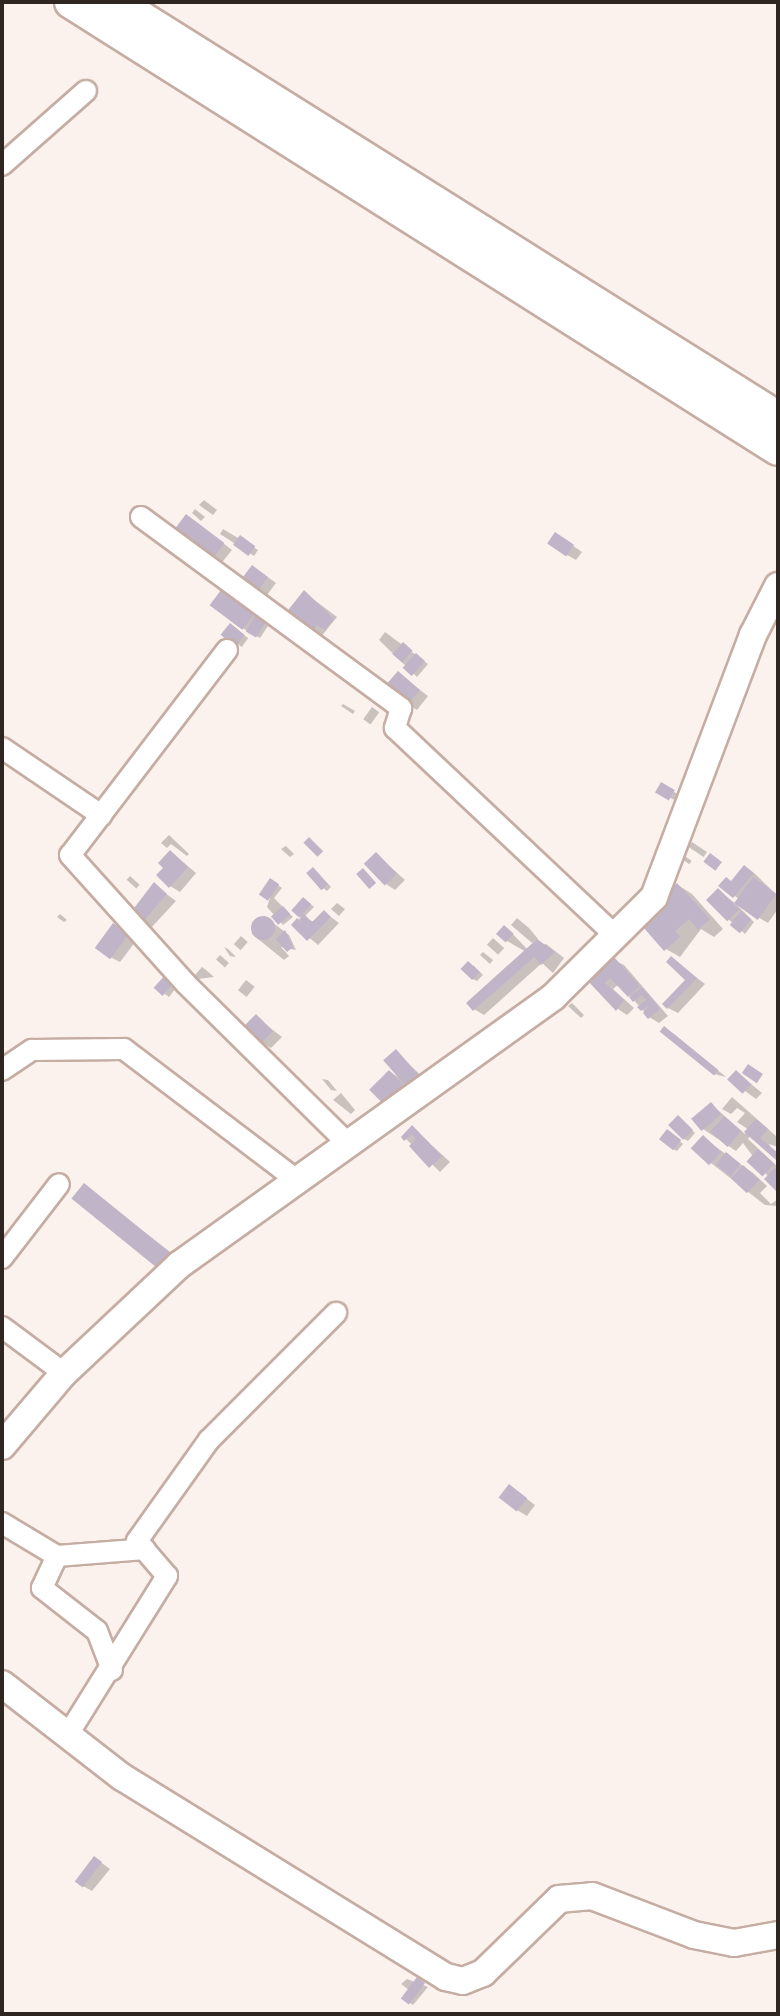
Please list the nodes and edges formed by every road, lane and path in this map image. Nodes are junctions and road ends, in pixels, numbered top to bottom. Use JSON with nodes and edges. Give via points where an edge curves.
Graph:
{"nodes":[{"id":1,"x":71,"y":2,"type":"edge"},
{"id":2,"x":116,"y":2,"type":"edge"},
{"id":3,"x":86,"y":91,"type":"dead end"},
{"id":4,"x":2,"y":165,"type":"edge"},
{"id":5,"x":778,"y":418,"type":"edge"},
{"id":6,"x":778,"y":449,"type":"edge"},
{"id":7,"x":141,"y":517,"type":"dead end"},
{"id":8,"x":778,"y":586,"type":"edge"},
{"id":9,"x":227,"y":650,"type":"dead end"},
{"id":10,"x":2,"y":748,"type":"edge"},
{"id":11,"x":101,"y":815,"type":"junction"},
{"id":12,"x":617,"y":937,"type":"junction"},
{"id":13,"x":2,"y":1070,"type":"edge"},
{"id":14,"x":347,"y":1143,"type":"junction"},
{"id":15,"x":295,"y":1179,"type":"junction"},
{"id":16,"x":59,"y":1184,"type":"dead end"},
{"id":17,"x":2,"y":1258,"type":"edge"},
{"id":18,"x":336,"y":1313,"type":"dead end"},
{"id":19,"x":2,"y":1327,"type":"edge"},
{"id":20,"x":64,"y":1373,"type":"junction"},
{"id":21,"x":2,"y":1446,"type":"edge"},
{"id":22,"x":2,"y":1523,"type":"edge"},
{"id":23,"x":145,"y":1549,"type":"junction"},
{"id":24,"x":57,"y":1556,"type":"junction"},
{"id":25,"x":112,"y":1670,"type":"junction"},
{"id":26,"x":2,"y":1684,"type":"edge"},
{"id":27,"x":67,"y":1736,"type":"junction"},
{"id":28,"x":778,"y":1935,"type":"edge"}],
"edges":[{"from":1,"to":6,"type":"main road"},
{"from":2,"to":5,"type":"main road"},
{"from":3,"to":4,"type":"street"},
{"from":7,"to":12,"type":"street","via":[[401,708],[395,728]]},
{"from":8,"to":12,"type":"street","via":[[753,635],[654,897]]},
{"from":9,"to":11,"type":"street"},
{"from":10,"to":11,"type":"street"},
{"from":11,"to":14,"type":"street","via":[[70,855],[186,984]]},
{"from":12,"to":14,"type":"street","via":[[553,997]]},
{"from":13,"to":15,"type":"street","via":[[32,1050],[124,1049]]},
{"from":14,"to":15,"type":"street"},
{"from":15,"to":20,"type":"street","via":[[179,1265]]},
{"from":16,"to":17,"type":"street"},
{"from":18,"to":23,"type":"street","via":[[209,1440],[137,1541]]},
{"from":19,"to":20,"type":"street"},
{"from":20,"to":21,"type":"street"},
{"from":22,"to":24,"type":"street"},
{"from":23,"to":24,"type":"street"},
{"from":23,"to":25,"type":"street","via":[[167,1576]]},
{"from":24,"to":25,"type":"street","via":[[42,1588],[97,1631]]},
{"from":25,"to":27,"type":"street"},
{"from":26,"to":27,"type":"street"},
{"from":27,"to":28,"type":"street","via":[[122,1777],[446,1977],[463,1981],[483,1973],[559,1899],[592,1896],[694,1935],[734,1943]]}]}
